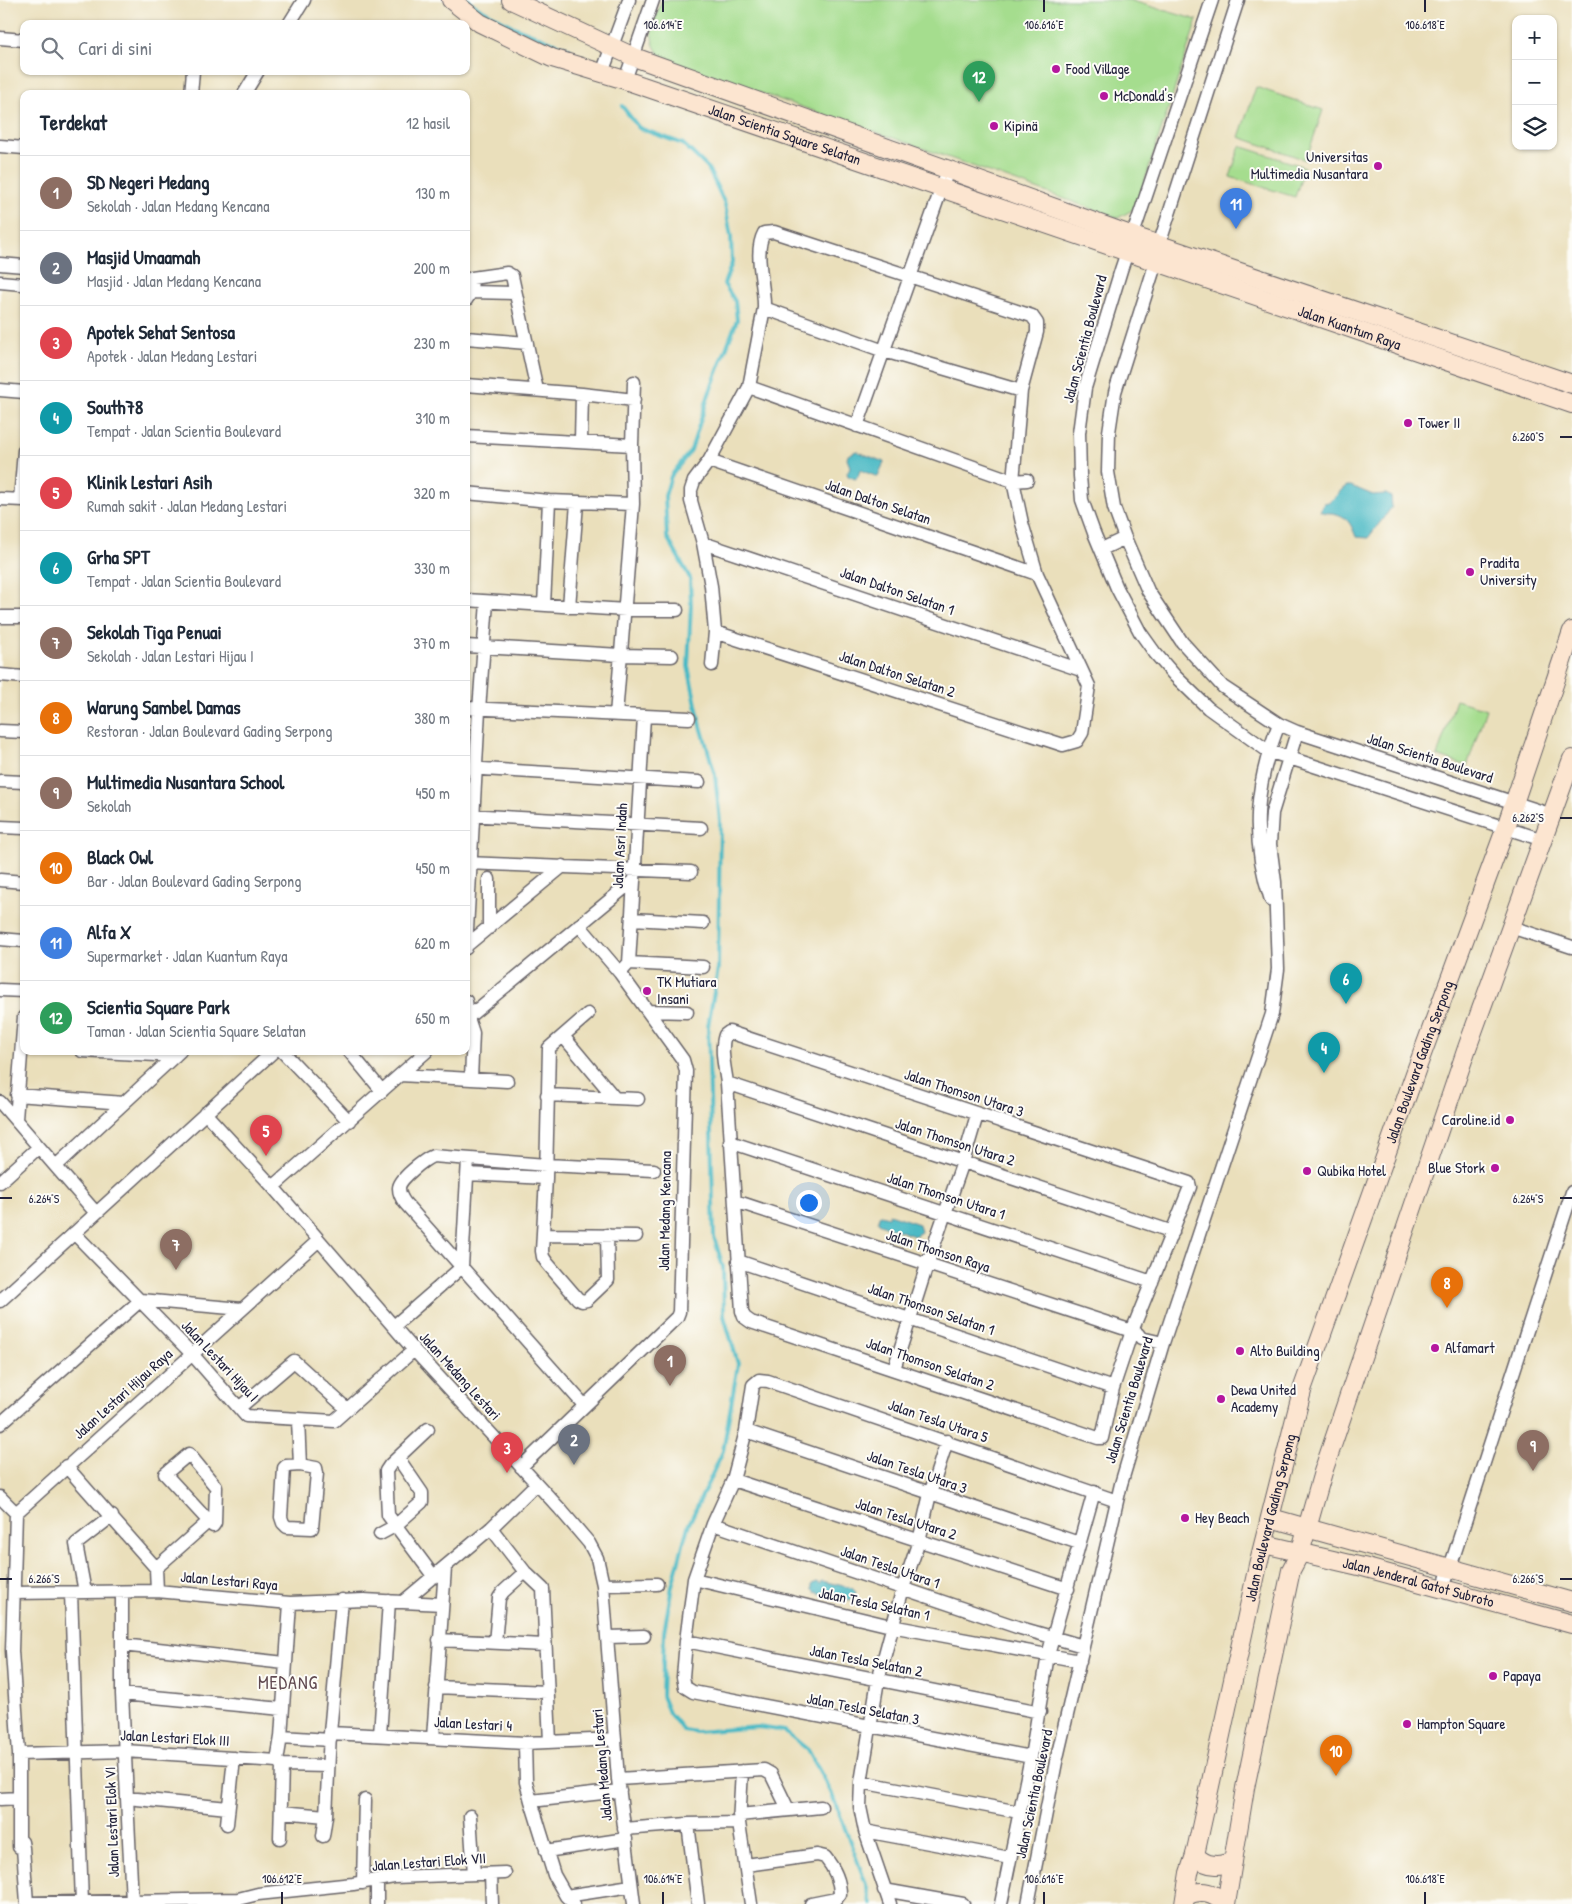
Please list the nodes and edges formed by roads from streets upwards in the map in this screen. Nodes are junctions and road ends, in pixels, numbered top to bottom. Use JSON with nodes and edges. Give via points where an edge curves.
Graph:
{"nodes":[{"id":1,"x":304,"y":0,"type":"edge"},
{"id":2,"x":451,"y":0,"type":"edge"},
{"id":3,"x":511,"y":0,"type":"edge"},
{"id":4,"x":629,"y":0,"type":"edge"},
{"id":5,"x":653,"y":0,"type":"edge"},
{"id":6,"x":1212,"y":0,"type":"edge"},
{"id":7,"x":1238,"y":0,"type":"edge"},
{"id":8,"x":292,"y":20,"type":"edge"},
{"id":9,"x":0,"y":38,"type":"edge"},
{"id":10,"x":20,"y":40,"type":"edge"},
{"id":11,"x":612,"y":47,"type":"junction"},
{"id":12,"x":634,"y":57,"type":"junction"},
{"id":13,"x":602,"y":73,"type":"junction"},
{"id":14,"x":193,"y":75,"type":"edge"},
{"id":15,"x":256,"y":75,"type":"edge"},
{"id":16,"x":624,"y":80,"type":"junction"},
{"id":17,"x":191,"y":90,"type":"edge"},
{"id":18,"x":246,"y":90,"type":"edge"},
{"id":19,"x":0,"y":146,"type":"edge"},
{"id":20,"x":20,"y":148,"type":"edge"},
{"id":21,"x":948,"y":170,"type":"junction"},
{"id":22,"x":942,"y":189,"type":"junction"},
{"id":23,"x":1130,"y":244,"type":"junction"},
{"id":24,"x":1157,"y":253,"type":"junction"},
{"id":25,"x":0,"y":264,"type":"edge"},
{"id":26,"x":20,"y":266,"type":"edge"},
{"id":27,"x":911,"y":277,"type":"junction"},
{"id":28,"x":0,"y":282,"type":"edge"},
{"id":29,"x":20,"y":285,"type":"edge"},
{"id":30,"x":470,"y":288,"type":"edge"},
{"id":31,"x":515,"y":293,"type":"junction"},
{"id":32,"x":470,"y":296,"type":"edge"},
{"id":33,"x":764,"y":308,"type":"junction"},
{"id":34,"x":470,"y":338,"type":"edge"},
{"id":35,"x":527,"y":343,"type":"junction"},
{"id":36,"x":884,"y":352,"type":"junction"},
{"id":37,"x":634,"y":382,"type":"dead end"},
{"id":38,"x":1572,"y":384,"type":"edge"},
{"id":39,"x":470,"y":385,"type":"edge"},
{"id":40,"x":749,"y":387,"type":"junction"},
{"id":41,"x":0,"y":390,"type":"edge"},
{"id":42,"x":537,"y":390,"type":"junction"},
{"id":43,"x":1021,"y":391,"type":"junction"},
{"id":44,"x":20,"y":392,"type":"edge"},
{"id":45,"x":582,"y":394,"type":"junction"},
{"id":46,"x":634,"y":400,"type":"junction"},
{"id":47,"x":1572,"y":404,"type":"edge"},
{"id":48,"x":857,"y":426,"type":"junction"},
{"id":49,"x":470,"y":436,"type":"edge"},
{"id":50,"x":581,"y":441,"type":"junction"},
{"id":51,"x":632,"y":445,"type":"junction"},
{"id":52,"x":709,"y":461,"type":"junction"},
{"id":53,"x":1027,"y":480,"type":"dead end"},
{"id":54,"x":1013,"y":481,"type":"junction"},
{"id":55,"x":470,"y":493,"type":"edge"},
{"id":56,"x":0,"y":499,"type":"edge"},
{"id":57,"x":20,"y":500,"type":"edge"},
{"id":58,"x":549,"y":501,"type":"junction"},
{"id":59,"x":577,"y":502,"type":"junction"},
{"id":60,"x":634,"y":504,"type":"junction"},
{"id":61,"x":1124,"y":538,"type":"junction"},
{"id":62,"x":703,"y":543,"type":"junction"},
{"id":63,"x":1102,"y":549,"type":"junction"},
{"id":64,"x":1037,"y":574,"type":"junction"},
{"id":65,"x":470,"y":600,"type":"edge"},
{"id":66,"x":487,"y":602,"type":"junction"},
{"id":67,"x":544,"y":605,"type":"junction"},
{"id":68,"x":569,"y":607,"type":"junction"},
{"id":69,"x":626,"y":610,"type":"junction"},
{"id":70,"x":677,"y":610,"type":"dead end"},
{"id":71,"x":0,"y":617,"type":"edge"},
{"id":72,"x":20,"y":617,"type":"edge"},
{"id":73,"x":1572,"y":631,"type":"edge"},
{"id":74,"x":715,"y":632,"type":"junction"},
{"id":75,"x":470,"y":646,"type":"edge"},
{"id":76,"x":485,"y":647,"type":"junction"},
{"id":77,"x":620,"y":655,"type":"junction"},
{"id":78,"x":672,"y":656,"type":"dead end"},
{"id":79,"x":712,"y":665,"type":"dead end"},
{"id":80,"x":1081,"y":670,"type":"junction"},
{"id":81,"x":0,"y":675,"type":"edge"},
{"id":82,"x":20,"y":677,"type":"edge"},
{"id":83,"x":480,"y":703,"type":"junction"},
{"id":84,"x":470,"y":707,"type":"edge"},
{"id":85,"x":616,"y":716,"type":"junction"},
{"id":86,"x":644,"y":717,"type":"junction"},
{"id":87,"x":689,"y":718,"type":"dead end"},
{"id":88,"x":1279,"y":724,"type":"junction"},
{"id":89,"x":0,"y":731,"type":"edge"},
{"id":90,"x":20,"y":732,"type":"edge"},
{"id":91,"x":1297,"y":732,"type":"junction"},
{"id":92,"x":1268,"y":752,"type":"junction"},
{"id":93,"x":1290,"y":759,"type":"junction"},
{"id":94,"x":1572,"y":759,"type":"edge"},
{"id":95,"x":472,"y":768,"type":"edge"},
{"id":96,"x":643,"y":778,"type":"junction"},
{"id":97,"x":0,"y":781,"type":"edge"},
{"id":98,"x":20,"y":782,"type":"edge"},
{"id":99,"x":699,"y":782,"type":"dead end"},
{"id":100,"x":470,"y":799,"type":"edge"},
{"id":101,"x":1514,"y":802,"type":"junction"},
{"id":102,"x":470,"y":815,"type":"edge"},
{"id":103,"x":1552,"y":815,"type":"junction"},
{"id":104,"x":636,"y":824,"type":"junction"},
{"id":105,"x":0,"y":827,"type":"edge"},
{"id":106,"x":1506,"y":827,"type":"junction"},
{"id":107,"x":20,"y":828,"type":"edge"},
{"id":108,"x":701,"y":828,"type":"dead end"},
{"id":109,"x":1543,"y":840,"type":"junction"},
{"id":110,"x":470,"y":864,"type":"edge"},
{"id":111,"x":563,"y":866,"type":"junction"},
{"id":112,"x":634,"y":872,"type":"junction"},
{"id":113,"x":691,"y":872,"type":"dead end"},
{"id":114,"x":489,"y":878,"type":"dead end"},
{"id":115,"x":0,"y":880,"type":"edge"},
{"id":116,"x":20,"y":882,"type":"edge"},
{"id":117,"x":1275,"y":912,"type":"junction"},
{"id":118,"x":632,"y":919,"type":"junction"},
{"id":119,"x":703,"y":922,"type":"dead end"},
{"id":120,"x":579,"y":925,"type":"junction"},
{"id":121,"x":1511,"y":927,"type":"junction"},
{"id":122,"x":489,"y":928,"type":"junction"},
{"id":123,"x":0,"y":939,"type":"edge"},
{"id":124,"x":20,"y":940,"type":"edge"},
{"id":125,"x":470,"y":944,"type":"edge"},
{"id":126,"x":1572,"y":947,"type":"edge"},
{"id":127,"x":629,"y":963,"type":"junction"},
{"id":128,"x":703,"y":967,"type":"dead end"},
{"id":129,"x":620,"y":973,"type":"junction"},
{"id":130,"x":0,"y":990,"type":"edge"},
{"id":131,"x":20,"y":991,"type":"edge"},
{"id":132,"x":648,"y":1011,"type":"junction"},
{"id":133,"x":687,"y":1012,"type":"dead end"},
{"id":134,"x":588,"y":1014,"type":"dead end"},
{"id":135,"x":470,"y":1016,"type":"edge"},
{"id":136,"x":470,"y":1027,"type":"edge"},
{"id":137,"x":563,"y":1036,"type":"junction"},
{"id":138,"x":21,"y":1055,"type":"edge"},
{"id":139,"x":177,"y":1055,"type":"edge"},
{"id":140,"x":270,"y":1055,"type":"edge"},
{"id":141,"x":286,"y":1055,"type":"edge"},
{"id":142,"x":352,"y":1055,"type":"edge"},
{"id":143,"x":419,"y":1055,"type":"edge"},
{"id":144,"x":400,"y":1075,"type":"junction"},
{"id":145,"x":471,"y":1079,"type":"junction"},
{"id":146,"x":507,"y":1081,"type":"dead end"},
{"id":147,"x":727,"y":1082,"type":"junction"},
{"id":148,"x":382,"y":1091,"type":"junction"},
{"id":149,"x":547,"y":1094,"type":"junction"},
{"id":150,"x":17,"y":1095,"type":"junction"},
{"id":151,"x":614,"y":1097,"type":"junction"},
{"id":152,"x":638,"y":1099,"type":"dead end"},
{"id":153,"x":0,"y":1102,"type":"edge"},
{"id":154,"x":124,"y":1104,"type":"junction"},
{"id":155,"x":205,"y":1113,"type":"junction"},
{"id":156,"x":977,"y":1115,"type":"junction"},
{"id":157,"x":16,"y":1119,"type":"junction"},
{"id":158,"x":349,"y":1121,"type":"junction"},
{"id":159,"x":730,"y":1142,"type":"junction"},
{"id":160,"x":39,"y":1147,"type":"junction"},
{"id":161,"x":468,"y":1159,"type":"junction"},
{"id":162,"x":963,"y":1162,"type":"junction"},
{"id":163,"x":546,"y":1165,"type":"junction"},
{"id":164,"x":56,"y":1166,"type":"junction"},
{"id":165,"x":654,"y":1170,"type":"dead end"},
{"id":166,"x":468,"y":1174,"type":"junction"},
{"id":167,"x":546,"y":1178,"type":"junction"},
{"id":168,"x":0,"y":1182,"type":"edge"},
{"id":169,"x":273,"y":1187,"type":"junction"},
{"id":170,"x":1572,"y":1192,"type":"edge"},
{"id":171,"x":734,"y":1201,"type":"junction"},
{"id":172,"x":96,"y":1213,"type":"junction"},
{"id":173,"x":945,"y":1213,"type":"junction"},
{"id":174,"x":1173,"y":1232,"type":"junction"},
{"id":175,"x":74,"y":1233,"type":"junction"},
{"id":176,"x":543,"y":1235,"type":"junction"},
{"id":177,"x":607,"y":1235,"type":"junction"},
{"id":178,"x":636,"y":1236,"type":"dead end"},
{"id":179,"x":319,"y":1240,"type":"junction"},
{"id":180,"x":738,"y":1261,"type":"junction"},
{"id":181,"x":927,"y":1265,"type":"junction"},
{"id":182,"x":462,"y":1267,"type":"junction"},
{"id":183,"x":1152,"y":1282,"type":"junction"},
{"id":184,"x":141,"y":1300,"type":"junction"},
{"id":185,"x":0,"y":1301,"type":"edge"},
{"id":186,"x":242,"y":1309,"type":"junction"},
{"id":187,"x":910,"y":1319,"type":"junction"},
{"id":188,"x":394,"y":1326,"type":"junction"},
{"id":189,"x":1135,"y":1333,"type":"junction"},
{"id":190,"x":1158,"y":1341,"type":"junction"},
{"id":191,"x":414,"y":1350,"type":"junction"},
{"id":192,"x":192,"y":1354,"type":"junction"},
{"id":193,"x":894,"y":1369,"type":"junction"},
{"id":194,"x":1113,"y":1388,"type":"junction"},
{"id":195,"x":584,"y":1405,"type":"junction"},
{"id":196,"x":239,"y":1408,"type":"junction"},
{"id":197,"x":347,"y":1409,"type":"junction"},
{"id":198,"x":298,"y":1420,"type":"junction"},
{"id":199,"x":0,"y":1424,"type":"edge"},
{"id":200,"x":428,"y":1429,"type":"dead end"},
{"id":201,"x":746,"y":1431,"type":"junction"},
{"id":202,"x":947,"y":1441,"type":"junction"},
{"id":203,"x":398,"y":1458,"type":"junction"},
{"id":204,"x":300,"y":1465,"type":"junction"},
{"id":205,"x":66,"y":1466,"type":"junction"},
{"id":206,"x":520,"y":1467,"type":"junction"},
{"id":207,"x":733,"y":1480,"type":"junction"},
{"id":208,"x":536,"y":1484,"type":"junction"},
{"id":209,"x":1096,"y":1493,"type":"junction"},
{"id":210,"x":930,"y":1494,"type":"junction"},
{"id":211,"x":0,"y":1497,"type":"edge"},
{"id":212,"x":1117,"y":1501,"type":"junction"},
{"id":213,"x":16,"y":1513,"type":"junction"},
{"id":214,"x":112,"y":1516,"type":"junction"},
{"id":215,"x":1271,"y":1518,"type":"junction"},
{"id":216,"x":208,"y":1522,"type":"junction"},
{"id":217,"x":713,"y":1524,"type":"junction"},
{"id":218,"x":395,"y":1526,"type":"junction"},
{"id":219,"x":1306,"y":1527,"type":"junction"},
{"id":220,"x":491,"y":1528,"type":"junction"},
{"id":221,"x":380,"y":1534,"type":"dead end"},
{"id":222,"x":920,"y":1541,"type":"junction"},
{"id":223,"x":1079,"y":1543,"type":"junction"},
{"id":224,"x":1264,"y":1544,"type":"junction"},
{"id":225,"x":1300,"y":1553,"type":"junction"},
{"id":226,"x":156,"y":1568,"type":"junction"},
{"id":227,"x":445,"y":1568,"type":"junction"},
{"id":228,"x":1449,"y":1568,"type":"junction"},
{"id":229,"x":526,"y":1572,"type":"junction"},
{"id":230,"x":434,"y":1577,"type":"junction"},
{"id":231,"x":694,"y":1579,"type":"junction"},
{"id":232,"x":657,"y":1584,"type":"dead end"},
{"id":233,"x":603,"y":1585,"type":"junction"},
{"id":234,"x":903,"y":1588,"type":"junction"},
{"id":235,"x":1444,"y":1589,"type":"junction"},
{"id":236,"x":1068,"y":1590,"type":"junction"},
{"id":237,"x":157,"y":1591,"type":"junction"},
{"id":238,"x":14,"y":1592,"type":"junction"},
{"id":239,"x":85,"y":1592,"type":"junction"},
{"id":240,"x":122,"y":1592,"type":"junction"},
{"id":241,"x":71,"y":1593,"type":"junction"},
{"id":242,"x":342,"y":1600,"type":"junction"},
{"id":243,"x":389,"y":1601,"type":"junction"},
{"id":244,"x":404,"y":1602,"type":"junction"},
{"id":245,"x":1572,"y":1602,"type":"edge"},
{"id":246,"x":290,"y":1603,"type":"junction"},
{"id":247,"x":442,"y":1604,"type":"junction"},
{"id":248,"x":1572,"y":1624,"type":"edge"},
{"id":249,"x":892,"y":1626,"type":"junction"},
{"id":250,"x":1017,"y":1627,"type":"junction"},
{"id":251,"x":644,"y":1636,"type":"dead end"},
{"id":252,"x":608,"y":1637,"type":"junction"},
{"id":253,"x":1055,"y":1638,"type":"junction"},
{"id":254,"x":439,"y":1640,"type":"junction"},
{"id":255,"x":686,"y":1641,"type":"junction"},
{"id":256,"x":495,"y":1643,"type":"junction"},
{"id":257,"x":122,"y":1645,"type":"junction"},
{"id":258,"x":545,"y":1645,"type":"junction"},
{"id":259,"x":1083,"y":1646,"type":"junction"},
{"id":260,"x":1011,"y":1648,"type":"junction"},
{"id":261,"x":6,"y":1651,"type":"edge"},
{"id":262,"x":1048,"y":1655,"type":"junction"},
{"id":263,"x":1080,"y":1661,"type":"junction"},
{"id":264,"x":285,"y":1662,"type":"junction"},
{"id":265,"x":878,"y":1680,"type":"junction"},
{"id":266,"x":436,"y":1687,"type":"junction"},
{"id":267,"x":547,"y":1692,"type":"junction"},
{"id":268,"x":122,"y":1694,"type":"junction"},
{"id":269,"x":282,"y":1709,"type":"junction"},
{"id":270,"x":1040,"y":1712,"type":"junction"},
{"id":271,"x":869,"y":1727,"type":"junction"},
{"id":272,"x":380,"y":1735,"type":"junction"},
{"id":273,"x":330,"y":1736,"type":"junction"},
{"id":274,"x":281,"y":1737,"type":"junction"},
{"id":275,"x":433,"y":1738,"type":"junction"},
{"id":276,"x":615,"y":1739,"type":"junction"},
{"id":277,"x":550,"y":1742,"type":"junction"},
{"id":278,"x":525,"y":1743,"type":"junction"},
{"id":279,"x":125,"y":1751,"type":"junction"},
{"id":280,"x":78,"y":1752,"type":"junction"},
{"id":281,"x":19,"y":1754,"type":"junction"},
{"id":282,"x":234,"y":1758,"type":"junction"},
{"id":283,"x":1031,"y":1758,"type":"junction"},
{"id":284,"x":280,"y":1763,"type":"junction"},
{"id":285,"x":328,"y":1766,"type":"junction"},
{"id":286,"x":742,"y":1771,"type":"junction"},
{"id":287,"x":861,"y":1782,"type":"junction"},
{"id":288,"x":619,"y":1785,"type":"junction"},
{"id":289,"x":19,"y":1798,"type":"junction"},
{"id":290,"x":127,"y":1798,"type":"junction"},
{"id":291,"x":0,"y":1799,"type":"edge"},
{"id":292,"x":365,"y":1800,"type":"dead end"},
{"id":293,"x":531,"y":1801,"type":"junction"},
{"id":294,"x":821,"y":1807,"type":"dead end"},
{"id":295,"x":228,"y":1808,"type":"junction"},
{"id":296,"x":788,"y":1809,"type":"junction"},
{"id":297,"x":281,"y":1812,"type":"junction"},
{"id":298,"x":1019,"y":1812,"type":"junction"},
{"id":299,"x":326,"y":1816,"type":"junction"},
{"id":300,"x":470,"y":1816,"type":"dead end"},
{"id":301,"x":739,"y":1819,"type":"junction"},
{"id":302,"x":227,"y":1824,"type":"dead end"},
{"id":303,"x":688,"y":1824,"type":"junction"},
{"id":304,"x":865,"y":1831,"type":"junction"},
{"id":305,"x":625,"y":1834,"type":"junction"},
{"id":306,"x":323,"y":1836,"type":"dead end"},
{"id":307,"x":280,"y":1838,"type":"dead end"},
{"id":308,"x":546,"y":1851,"type":"junction"},
{"id":309,"x":1195,"y":1855,"type":"junction"},
{"id":310,"x":1010,"y":1858,"type":"junction"},
{"id":311,"x":1233,"y":1861,"type":"junction"},
{"id":312,"x":746,"y":1865,"type":"junction"},
{"id":313,"x":505,"y":1873,"type":"dead end"},
{"id":314,"x":474,"y":1874,"type":"junction"},
{"id":315,"x":491,"y":1874,"type":"junction"},
{"id":316,"x":377,"y":1880,"type":"junction"},
{"id":317,"x":363,"y":1883,"type":"junction"},
{"id":318,"x":631,"y":1886,"type":"junction"},
{"id":319,"x":884,"y":1890,"type":"junction"},
{"id":320,"x":570,"y":1900,"type":"edge"},
{"id":321,"x":1185,"y":1900,"type":"edge"},
{"id":322,"x":132,"y":1902,"type":"junction"},
{"id":323,"x":238,"y":1902,"type":"edge"},
{"id":324,"x":23,"y":1903,"type":"edge"},
{"id":325,"x":82,"y":1903,"type":"junction"},
{"id":326,"x":377,"y":1904,"type":"edge"},
{"id":327,"x":492,"y":1904,"type":"edge"},
{"id":328,"x":634,"y":1904,"type":"edge"},
{"id":329,"x":698,"y":1904,"type":"edge"},
{"id":330,"x":751,"y":1904,"type":"edge"},
{"id":331,"x":810,"y":1904,"type":"edge"},
{"id":332,"x":890,"y":1904,"type":"edge"},
{"id":333,"x":963,"y":1904,"type":"edge"},
{"id":334,"x":1001,"y":1904,"type":"edge"},
{"id":335,"x":1028,"y":1904,"type":"edge"},
{"id":336,"x":1225,"y":1904,"type":"edge"}],
"edges":[{"from":1,"to":8,"type":"street"},
{"from":2,"to":13,"type":"street","name":"Jalan Scientia Square Selatan","via":[[480,23],[552,58]]},
{"from":3,"to":11,"type":"street","name":"Jalan Scientia Square Selatan"},
{"from":4,"to":11,"type":"street"},
{"from":5,"to":12,"type":"street"},
{"from":6,"to":23,"type":"street","name":"Jalan Scientia Boulevard"},
{"from":7,"to":24,"type":"street","name":"Jalan Scientia Boulevard"},
{"from":9,"to":10,"type":"street"},
{"from":11,"to":12,"type":"street","name":"Jalan Scientia Square Selatan"},
{"from":11,"to":13,"type":"street"},
{"from":12,"to":16,"type":"street"},
{"from":12,"to":21,"type":"street","name":"Jalan Scientia Square Selatan"},
{"from":13,"to":16,"type":"street","name":"Jalan Scientia Square Selatan"},
{"from":14,"to":17,"type":"street"},
{"from":15,"to":18,"type":"street"},
{"from":16,"to":22,"type":"street","name":"Jalan Scientia Square Selatan"},
{"from":19,"to":20,"type":"street"},
{"from":21,"to":22,"type":"street"},
{"from":21,"to":23,"type":"street","name":"Jalan Scientia Square Selatan"},
{"from":22,"to":23,"type":"street","name":"Jalan Scientia Square Selatan"},
{"from":22,"to":27,"type":"street"},
{"from":23,"to":24,"type":"street","name":"Jalan Kuantum Raya"},
{"from":23,"to":63,"type":"street","name":"Jalan Scientia Boulevard","via":[[1086,388],[1079,433],[1082,500]]},
{"from":24,"to":38,"type":"street","name":"Jalan Kuantum Raya"},
{"from":24,"to":47,"type":"street","name":"Jalan Kuantum Raya"},
{"from":24,"to":61,"type":"street","name":"Jalan Scientia Boulevard","via":[[1115,392],[1108,432],[1108,472],[1114,508]]},
{"from":25,"to":26,"type":"street"},
{"from":27,"to":33,"type":"street","via":[[774,232],[764,233],[760,242]]},
{"from":27,"to":36,"type":"street"},
{"from":27,"to":43,"type":"street","via":[[1032,316],[1037,322],[1037,332]]},
{"from":28,"to":29,"type":"street"},
{"from":30,"to":31,"type":"street","via":[[476,276],[507,273],[512,276]]},
{"from":31,"to":32,"type":"street"},
{"from":31,"to":35,"type":"street"},
{"from":33,"to":36,"type":"street"},
{"from":33,"to":40,"type":"street"},
{"from":34,"to":35,"type":"street"},
{"from":35,"to":42,"type":"street"},
{"from":36,"to":43,"type":"street"},
{"from":36,"to":48,"type":"street"},
{"from":37,"to":46,"type":"street"},
{"from":39,"to":42,"type":"street"},
{"from":40,"to":48,"type":"street"},
{"from":40,"to":52,"type":"street"},
{"from":41,"to":44,"type":"street"},
{"from":42,"to":45,"type":"street"},
{"from":43,"to":54,"type":"street"},
{"from":45,"to":46,"type":"street"},
{"from":45,"to":50,"type":"street"},
{"from":46,"to":51,"type":"street"},
{"from":48,"to":54,"type":"street"},
{"from":49,"to":50,"type":"street"},
{"from":50,"to":51,"type":"street"},
{"from":51,"to":60,"type":"street"},
{"from":52,"to":62,"type":"street","via":[[691,490]]},
{"from":52,"to":64,"type":"street","name":"Jalan Dalton Selatan"},
{"from":53,"to":54,"type":"street"},
{"from":54,"to":64,"type":"street"},
{"from":55,"to":58,"type":"street"},
{"from":56,"to":57,"type":"street"},
{"from":58,"to":59,"type":"street"},
{"from":58,"to":67,"type":"street"},
{"from":59,"to":60,"type":"street"},
{"from":59,"to":68,"type":"street"},
{"from":60,"to":69,"type":"street"},
{"from":61,"to":63,"type":"street"},
{"from":61,"to":88,"type":"street","name":"Jalan Scientia Boulevard","via":[[1148,591],[1182,642],[1223,687]]},
{"from":62,"to":74,"type":"street"},
{"from":62,"to":80,"type":"street","name":"Jalan Dalton Selatan 1"},
{"from":63,"to":92,"type":"street","name":"Jalan Scientia Boulevard","via":[[1117,588],[1140,632],[1160,658],[1208,708]]},
{"from":64,"to":80,"type":"street"},
{"from":65,"to":66,"type":"street"},
{"from":66,"to":67,"type":"street"},
{"from":66,"to":76,"type":"street"},
{"from":67,"to":68,"type":"street"},
{"from":68,"to":69,"type":"street"},
{"from":69,"to":70,"type":"street"},
{"from":69,"to":77,"type":"street"},
{"from":71,"to":72,"type":"street"},
{"from":73,"to":101,"type":"street","name":"Jalan Boulevard Gading Serpong"},
{"from":74,"to":79,"type":"street"},
{"from":74,"to":80,"type":"street","name":"Jalan Dalton Selatan 2","via":[[1063,745],[1077,741],[1082,733],[1088,686]]},
{"from":75,"to":76,"type":"street"},
{"from":76,"to":77,"type":"street"},
{"from":76,"to":83,"type":"street"},
{"from":77,"to":78,"type":"street"},
{"from":77,"to":85,"type":"street"},
{"from":81,"to":82,"type":"street"},
{"from":83,"to":84,"type":"street"},
{"from":83,"to":85,"type":"street"},
{"from":83,"to":95,"type":"street"},
{"from":85,"to":86,"type":"street"},
{"from":86,"to":87,"type":"street"},
{"from":86,"to":96,"type":"street","name":"Jalan Asri Indah"},
{"from":88,"to":91,"type":"street","name":"Jalan Scientia Boulevard"},
{"from":88,"to":92,"type":"street","name":"Jalan Scientia Boulevard"},
{"from":89,"to":90,"type":"street"},
{"from":91,"to":93,"type":"street","name":"Jalan Scientia Boulevard"},
{"from":91,"to":101,"type":"street","name":"Jalan Scientia Boulevard"},
{"from":92,"to":93,"type":"street","name":"Jalan Scientia Boulevard"},
{"from":92,"to":117,"type":"street","name":"Jalan Scientia Boulevard","via":[[1257,811],[1258,845]]},
{"from":93,"to":106,"type":"street","name":"Jalan Scientia Boulevard"},
{"from":93,"to":117,"type":"street","name":"Jalan Scientia Boulevard","via":[[1272,813],[1270,844]]},
{"from":94,"to":103,"type":"street"},
{"from":95,"to":96,"type":"street"},
{"from":95,"to":100,"type":"street"},
{"from":96,"to":99,"type":"street"},
{"from":96,"to":104,"type":"street","name":"Jalan Asri Indah"},
{"from":97,"to":98,"type":"street"},
{"from":101,"to":103,"type":"street","name":"Jalan Scientia Boulevard"},
{"from":101,"to":106,"type":"street","name":"Jalan Boulevard Gading Serpong"},
{"from":102,"to":104,"type":"street"},
{"from":103,"to":109,"type":"street"},
{"from":104,"to":108,"type":"street"},
{"from":104,"to":112,"type":"street","name":"Jalan Asri Indah"},
{"from":105,"to":107,"type":"street"},
{"from":106,"to":109,"type":"street","name":"Jalan Scientia Boulevard"},
{"from":106,"to":215,"type":"street","name":"Jalan Boulevard Gading Serpong","via":[[1303,1387]]},
{"from":109,"to":121,"type":"street"},
{"from":110,"to":111,"type":"street"},
{"from":111,"to":112,"type":"street"},
{"from":111,"to":122,"type":"street"},
{"from":112,"to":113,"type":"street"},
{"from":112,"to":118,"type":"street","name":"Jalan Asri Indah"},
{"from":112,"to":120,"type":"street"},
{"from":114,"to":122,"type":"street"},
{"from":115,"to":116,"type":"street"},
{"from":117,"to":190,"type":"street","name":"Jalan Scientia Boulevard","via":[[1278,975],[1272,1014]]},
{"from":118,"to":119,"type":"street"},
{"from":118,"to":127,"type":"street","name":"Jalan Asri Indah"},
{"from":120,"to":129,"type":"street","name":"Jalan Medang Kencana"},
{"from":120,"to":135,"type":"street"},
{"from":121,"to":126,"type":"street"},
{"from":121,"to":219,"type":"street","via":[[1322,1472]]},
{"from":122,"to":125,"type":"street"},
{"from":123,"to":124,"type":"street"},
{"from":127,"to":128,"type":"street"},
{"from":127,"to":129,"type":"street"},
{"from":129,"to":132,"type":"street","name":"Jalan Medang Kencana"},
{"from":130,"to":131,"type":"street"},
{"from":132,"to":133,"type":"street"},
{"from":132,"to":195,"type":"street","name":"Jalan Medang Kencana","via":[[683,1060],[686,1071],[679,1312]]},
{"from":134,"to":137,"type":"street"},
{"from":136,"to":145,"type":"street"},
{"from":137,"to":149,"type":"street","via":[[549,1048]]},
{"from":137,"to":151,"type":"street"},
{"from":138,"to":150,"type":"street"},
{"from":139,"to":154,"type":"street"},
{"from":140,"to":155,"type":"street"},
{"from":141,"to":158,"type":"street"},
{"from":142,"to":148,"type":"street"},
{"from":143,"to":144,"type":"street"},
{"from":144,"to":145,"type":"street"},
{"from":144,"to":148,"type":"street"},
{"from":145,"to":146,"type":"street"},
{"from":147,"to":156,"type":"street","name":"Jalan Thomson Utara 3","via":[[723,1039],[732,1033]]},
{"from":147,"to":159,"type":"street"},
{"from":147,"to":162,"type":"street","name":"Jalan Thomson Utara 2"},
{"from":148,"to":158,"type":"street"},
{"from":149,"to":151,"type":"street"},
{"from":149,"to":163,"type":"street"},
{"from":150,"to":154,"type":"street"},
{"from":150,"to":157,"type":"street"},
{"from":151,"to":152,"type":"street"},
{"from":153,"to":157,"type":"street"},
{"from":154,"to":164,"type":"street"},
{"from":155,"to":169,"type":"street","name":"Jalan Medang Lestari"},
{"from":155,"to":172,"type":"street"},
{"from":156,"to":162,"type":"street"},
{"from":156,"to":174,"type":"street","name":"Jalan Thomson Utara 3","via":[[1188,1182],[1190,1187]]},
{"from":157,"to":160,"type":"street"},
{"from":158,"to":169,"type":"street"},
{"from":159,"to":171,"type":"street"},
{"from":159,"to":173,"type":"street","name":"Jalan Thomson Utara 1"},
{"from":160,"to":164,"type":"street"},
{"from":160,"to":168,"type":"street"},
{"from":161,"to":163,"type":"street"},
{"from":161,"to":166,"type":"street"},
{"from":161,"to":182,"type":"street","via":[[427,1158],[400,1183],[398,1190],[405,1203]]},
{"from":162,"to":173,"type":"street"},
{"from":162,"to":174,"type":"street","name":"Jalan Thomson Utara 2"},
{"from":163,"to":165,"type":"street"},
{"from":163,"to":167,"type":"street"},
{"from":164,"to":172,"type":"street"},
{"from":166,"to":167,"type":"street"},
{"from":166,"to":182,"type":"street"},
{"from":167,"to":176,"type":"street"},
{"from":169,"to":179,"type":"street","name":"Jalan Medang Lestari"},
{"from":170,"to":228,"type":"street"},
{"from":171,"to":180,"type":"street"},
{"from":171,"to":181,"type":"street","name":"Jalan Thomson Raya"},
{"from":172,"to":175,"type":"street"},
{"from":173,"to":181,"type":"street"},
{"from":173,"to":183,"type":"street","name":"Jalan Thomson Utara 1"},
{"from":174,"to":183,"type":"street"},
{"from":175,"to":184,"type":"street","name":"Jalan Lestari Hijau I"},
{"from":175,"to":185,"type":"street"},
{"from":176,"to":177,"type":"street"},
{"from":176,"to":177,"type":"street","via":[[543,1257],[582,1301],[608,1280]]},
{"from":177,"to":178,"type":"street"},
{"from":179,"to":186,"type":"street","name":"Jalan Lestari Hijau Raya"},
{"from":179,"to":188,"type":"street","name":"Jalan Medang Lestari"},
{"from":180,"to":187,"type":"street","name":"Jalan Thomson Selatan 1"},
{"from":180,"to":193,"type":"street","name":"Jalan Thomson Selatan 2","via":[[742,1310],[744,1317],[751,1322]]},
{"from":181,"to":187,"type":"street"},
{"from":181,"to":189,"type":"street","name":"Jalan Thomson Raya"},
{"from":182,"to":188,"type":"street"},
{"from":182,"to":195,"type":"street"},
{"from":183,"to":189,"type":"street"},
{"from":184,"to":186,"type":"street"},
{"from":184,"to":192,"type":"street","name":"Jalan Lestari Hijau I"},
{"from":184,"to":199,"type":"street"},
{"from":186,"to":192,"type":"street","name":"Jalan Lestari Hijau Raya"},
{"from":187,"to":193,"type":"street"},
{"from":187,"to":194,"type":"street","name":"Jalan Thomson Selatan 1"},
{"from":188,"to":191,"type":"street","name":"Jalan Medang Lestari"},
{"from":189,"to":190,"type":"street","name":"Jalan Thomson Raya","via":[[1151,1335]]},
{"from":189,"to":194,"type":"street"},
{"from":190,"to":212,"type":"street","name":"Jalan Scientia Boulevard"},
{"from":191,"to":197,"type":"street","name":"Jalan Lestari Hijau I"},
{"from":191,"to":206,"type":"street","name":"Jalan Medang Lestari"},
{"from":192,"to":196,"type":"street","name":"Jalan Lestari Hijau I"},
{"from":192,"to":205,"type":"street","name":"Jalan Lestari Hijau Raya"},
{"from":193,"to":194,"type":"street","name":"Jalan Thomson Selatan 2","via":[[1098,1438],[1103,1435]]},
{"from":195,"to":206,"type":"street","name":"Jalan Medang Kencana"},
{"from":196,"to":197,"type":"street","via":[[294,1361]]},
{"from":196,"to":198,"type":"street","name":"Jalan Lestari Hijau I","via":[[246,1416]]},
{"from":197,"to":198,"type":"street","name":"Jalan Lestari Hijau I","via":[[333,1422]]},
{"from":198,"to":204,"type":"street"},
{"from":200,"to":203,"type":"street"},
{"from":201,"to":202,"type":"street","name":"Jalan Tesla Utara 5","via":[[753,1385],[759,1380]]},
{"from":201,"to":207,"type":"street"},
{"from":201,"to":210,"type":"street","name":"Jalan Tesla Utara 3"},
{"from":202,"to":209,"type":"street","name":"Jalan Tesla Utara 5"},
{"from":202,"to":210,"type":"street"},
{"from":203,"to":218,"type":"street","via":[[386,1471],[388,1515]]},
{"from":203,"to":218,"type":"street","via":[[422,1493],[422,1502]]},
{"from":204,"to":204,"type":"street","via":[[284,1468],[282,1523],[286,1527],[312,1528],[317,1473],[312,1466]]},
{"from":205,"to":213,"type":"street","name":"Jalan Lestari Hijau Raya"},
{"from":205,"to":214,"type":"street"},
{"from":206,"to":208,"type":"street","name":"Jalan Medang Lestari"},
{"from":207,"to":217,"type":"street"},
{"from":207,"to":222,"type":"street","name":"Jalan Tesla Utara 2"},
{"from":208,"to":220,"type":"street"},
{"from":208,"to":233,"type":"street","name":"Jalan Medang Lestari","via":[[598,1558]]},
{"from":209,"to":212,"type":"street","name":"Jalan Tesla Utara 5"},
{"from":209,"to":223,"type":"street"},
{"from":210,"to":222,"type":"street"},
{"from":210,"to":223,"type":"street","name":"Jalan Tesla Utara 3"},
{"from":211,"to":213,"type":"street"},
{"from":212,"to":259,"type":"street","name":"Jalan Scientia Boulevard"},
{"from":213,"to":238,"type":"street"},
{"from":214,"to":226,"type":"street"},
{"from":214,"to":239,"type":"street","via":[[76,1544]]},
{"from":215,"to":219,"type":"street","name":"Jalan Jenderal Gatot Subroto"},
{"from":215,"to":224,"type":"street","name":"Jalan Boulevard Gading Serpong"},
{"from":216,"to":216,"type":"street","via":[[211,1526],[215,1523],[216,1487],[188,1454],[165,1474]]},
{"from":216,"to":226,"type":"street"},
{"from":217,"to":231,"type":"street"},
{"from":217,"to":234,"type":"street","name":"Jalan Tesla Utara 1"},
{"from":218,"to":221,"type":"street"},
{"from":218,"to":230,"type":"street"},
{"from":219,"to":225,"type":"street"},
{"from":219,"to":228,"type":"street","name":"Jalan Jenderal Gatot Subroto"},
{"from":220,"to":227,"type":"street"},
{"from":220,"to":229,"type":"street"},
{"from":222,"to":234,"type":"street"},
{"from":222,"to":236,"type":"street","name":"Jalan Tesla Utara 2"},
{"from":223,"to":236,"type":"street"},
{"from":224,"to":225,"type":"street","name":"Jalan Jenderal Gatot Subroto"},
{"from":224,"to":309,"type":"street","name":"Jalan Boulevard Gading Serpong"},
{"from":225,"to":235,"type":"street","name":"Jalan Jenderal Gatot Subroto"},
{"from":225,"to":311,"type":"street","via":[[1289,1579]]},
{"from":226,"to":237,"type":"street"},
{"from":227,"to":230,"type":"street"},
{"from":227,"to":247,"type":"street"},
{"from":228,"to":235,"type":"street"},
{"from":228,"to":245,"type":"street","name":"Jalan Jenderal Gatot Subroto"},
{"from":229,"to":256,"type":"street","via":[[499,1598]]},
{"from":229,"to":258,"type":"street","via":[[543,1589]]},
{"from":230,"to":244,"type":"street"},
{"from":231,"to":249,"type":"street","name":"Jalan Tesla Selatan 1"},
{"from":231,"to":255,"type":"street"},
{"from":232,"to":233,"type":"street"},
{"from":233,"to":252,"type":"street","name":"Jalan Medang Lestari"},
{"from":234,"to":249,"type":"street"},
{"from":234,"to":250,"type":"street","name":"Jalan Tesla Utara 1"},
{"from":235,"to":248,"type":"street","name":"Jalan Jenderal Gatot Subroto"},
{"from":236,"to":253,"type":"street"},
{"from":237,"to":240,"type":"street","name":"Jalan Lestari Raya"},
{"from":237,"to":246,"type":"street","name":"Jalan Lestari Raya"},
{"from":238,"to":241,"type":"street","name":"Jalan Lestari Raya"},
{"from":238,"to":261,"type":"street"},
{"from":239,"to":240,"type":"street","name":"Jalan Lestari Raya"},
{"from":239,"to":241,"type":"street","name":"Jalan Lestari Raya"},
{"from":240,"to":257,"type":"street","name":"Jalan Lestari Elok VI"},
{"from":241,"to":280,"type":"street"},
{"from":242,"to":243,"type":"street","name":"Jalan Lestari Raya"},
{"from":242,"to":246,"type":"street","name":"Jalan Lestari Raya"},
{"from":242,"to":273,"type":"street"},
{"from":243,"to":244,"type":"street","name":"Jalan Lestari Raya"},
{"from":243,"to":272,"type":"street"},
{"from":244,"to":247,"type":"street","name":"Jalan Lestari Raya"},
{"from":246,"to":264,"type":"street"},
{"from":247,"to":254,"type":"street"},
{"from":249,"to":260,"type":"street","name":"Jalan Tesla Selatan 1"},
{"from":249,"to":265,"type":"street"},
{"from":250,"to":253,"type":"street","name":"Jalan Tesla Utara 1"},
{"from":250,"to":260,"type":"street"},
{"from":251,"to":252,"type":"street"},
{"from":252,"to":276,"type":"street","name":"Jalan Medang Lestari"},
{"from":253,"to":259,"type":"street","name":"Jalan Tesla Utara 1"},
{"from":253,"to":262,"type":"street"},
{"from":254,"to":256,"type":"street"},
{"from":254,"to":266,"type":"street"},
{"from":255,"to":265,"type":"street","name":"Jalan Tesla Selatan 2"},
{"from":255,"to":271,"type":"street","name":"Jalan Tesla Selatan 3","via":[[683,1677],[685,1688],[689,1690]]},
{"from":256,"to":258,"type":"street"},
{"from":257,"to":264,"type":"street"},
{"from":257,"to":268,"type":"street","name":"Jalan Lestari Elok VI"},
{"from":258,"to":267,"type":"street"},
{"from":259,"to":263,"type":"street","name":"Jalan Scientia Boulevard"},
{"from":260,"to":262,"type":"street","name":"Jalan Tesla Selatan 1"},
{"from":261,"to":281,"type":"street"},
{"from":262,"to":263,"type":"street","name":"Jalan Tesla Selatan 1"},
{"from":262,"to":270,"type":"street"},
{"from":263,"to":335,"type":"street","name":"Jalan Scientia Boulevard"},
{"from":264,"to":269,"type":"street"},
{"from":265,"to":270,"type":"street","name":"Jalan Tesla Selatan 2"},
{"from":265,"to":271,"type":"street"},
{"from":266,"to":267,"type":"street"},
{"from":266,"to":275,"type":"street"},
{"from":267,"to":277,"type":"street"},
{"from":268,"to":269,"type":"street"},
{"from":268,"to":279,"type":"street","name":"Jalan Lestari Elok VI"},
{"from":269,"to":274,"type":"street"},
{"from":270,"to":283,"type":"street"},
{"from":271,"to":283,"type":"street","name":"Jalan Tesla Selatan 3"},
{"from":271,"to":287,"type":"street"},
{"from":272,"to":273,"type":"street","name":"Jalan Lestari 4"},
{"from":272,"to":275,"type":"street","name":"Jalan Lestari 4"},
{"from":273,"to":274,"type":"street","name":"Jalan Lestari 4"},
{"from":273,"to":285,"type":"street"},
{"from":274,"to":284,"type":"street"},
{"from":275,"to":278,"type":"street","name":"Jalan Lestari 4"},
{"from":276,"to":277,"type":"street","name":"Jalan Lestari 4"},
{"from":276,"to":288,"type":"street","name":"Jalan Medang Lestari"},
{"from":277,"to":278,"type":"street","name":"Jalan Lestari 4"},
{"from":278,"to":293,"type":"street","via":[[526,1782]]},
{"from":279,"to":280,"type":"street","name":"Jalan Lestari Elok III"},
{"from":279,"to":282,"type":"street","name":"Jalan Lestari Elok III"},
{"from":279,"to":290,"type":"street","name":"Jalan Lestari Elok VI"},
{"from":280,"to":281,"type":"street","name":"Jalan Lestari Elok III"},
{"from":280,"to":325,"type":"street"},
{"from":281,"to":289,"type":"street"},
{"from":282,"to":284,"type":"street","name":"Jalan Lestari Elok III"},
{"from":282,"to":295,"type":"street"},
{"from":283,"to":298,"type":"street"},
{"from":284,"to":285,"type":"street","name":"Jalan Lestari Elok III"},
{"from":284,"to":297,"type":"street"},
{"from":285,"to":299,"type":"street"},
{"from":286,"to":288,"type":"street"},
{"from":286,"to":296,"type":"street","via":[[768,1771]]},
{"from":286,"to":301,"type":"street"},
{"from":287,"to":298,"type":"street"},
{"from":287,"to":304,"type":"street","via":[[860,1807]]},
{"from":288,"to":293,"type":"street"},
{"from":288,"to":305,"type":"street","name":"Jalan Medang Lestari"},
{"from":289,"to":291,"type":"street"},
{"from":289,"to":324,"type":"street"},
{"from":290,"to":295,"type":"street"},
{"from":290,"to":322,"type":"street","name":"Jalan Lestari Elok VI"},
{"from":292,"to":317,"type":"street"},
{"from":293,"to":308,"type":"street"},
{"from":294,"to":296,"type":"street"},
{"from":295,"to":302,"type":"street"},
{"from":296,"to":301,"type":"street"},
{"from":297,"to":299,"type":"street"},
{"from":297,"to":307,"type":"street"},
{"from":298,"to":310,"type":"street"},
{"from":299,"to":306,"type":"street"},
{"from":300,"to":314,"type":"street"},
{"from":301,"to":303,"type":"street"},
{"from":301,"to":312,"type":"street"},
{"from":303,"to":305,"type":"street"},
{"from":303,"to":329,"type":"street"},
{"from":304,"to":310,"type":"street"},
{"from":304,"to":319,"type":"street"},
{"from":305,"to":308,"type":"street"},
{"from":305,"to":318,"type":"street","name":"Jalan Medang Lestari"},
{"from":308,"to":320,"type":"street","via":[[554,1875]]},
{"from":309,"to":311,"type":"street","via":[[1212,1865]]},
{"from":309,"to":321,"type":"street","name":"Jalan Boulevard Gading Serpong"},
{"from":310,"to":334,"type":"street"},
{"from":311,"to":336,"type":"street"},
{"from":312,"to":330,"type":"street"},
{"from":312,"to":331,"type":"street","via":[[817,1855],[825,1857],[840,1883],[840,1894],[836,1899]]},
{"from":313,"to":315,"type":"street","name":"Jalan Lestari Elok VII"},
{"from":314,"to":315,"type":"street","name":"Jalan Lestari Elok VII"},
{"from":314,"to":316,"type":"street","name":"Jalan Lestari Elok VII"},
{"from":315,"to":327,"type":"street"},
{"from":316,"to":317,"type":"street","name":"Jalan Lestari Elok VII"},
{"from":316,"to":326,"type":"street"},
{"from":317,"to":323,"type":"street","name":"Jalan Lestari Elok VII","via":[[258,1894]]},
{"from":318,"to":320,"type":"street"},
{"from":318,"to":328,"type":"street","name":"Jalan Medang Lestari"},
{"from":319,"to":332,"type":"street"},
{"from":319,"to":333,"type":"street"},
{"from":321,"to":336,"type":"street","via":[[1194,1892],[1205,1892],[1215,1894]]},
{"from":322,"to":323,"type":"street","name":"Jalan Lestari Elok VII"},
{"from":322,"to":325,"type":"street","name":"Jalan Lestari Elok VII"},
{"from":324,"to":325,"type":"street","name":"Jalan Lestari Elok VII"}]}
